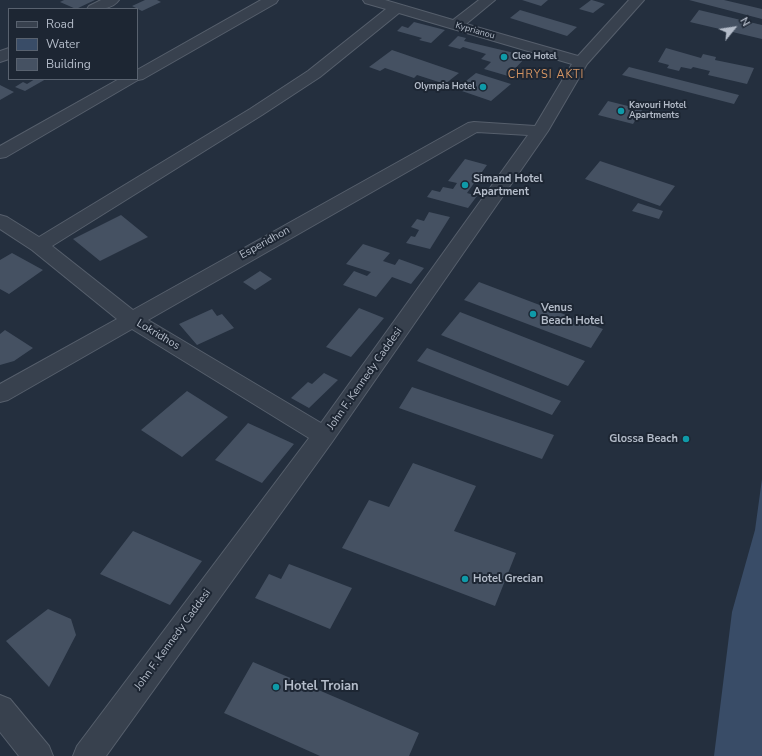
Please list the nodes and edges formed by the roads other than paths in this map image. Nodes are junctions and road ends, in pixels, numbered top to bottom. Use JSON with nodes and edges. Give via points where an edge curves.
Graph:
{"nodes":[{"id":1,"x":112,"y":0,"type":"edge"},
{"id":2,"x":271,"y":0,"type":"edge"},
{"id":3,"x":370,"y":0,"type":"edge"},
{"id":4,"x":488,"y":0,"type":"edge"},
{"id":5,"x":637,"y":0,"type":"edge"},
{"id":6,"x":96,"y":8,"type":"edge"},
{"id":7,"x":397,"y":8,"type":"junction"},
{"id":8,"x":454,"y":26,"type":"junction"},
{"id":9,"x":581,"y":62,"type":"junction"},
{"id":10,"x":138,"y":75,"type":"edge"},
{"id":11,"x":129,"y":80,"type":"edge"},
{"id":12,"x":540,"y":131,"type":"junction"},
{"id":13,"x":0,"y":153,"type":"edge"},
{"id":14,"x":0,"y":222,"type":"edge"},
{"id":15,"x":40,"y":246,"type":"junction"},
{"id":16,"x":131,"y":319,"type":"junction"},
{"id":17,"x":0,"y":394,"type":"edge"},
{"id":18,"x":324,"y":436,"type":"junction"},
{"id":19,"x":0,"y":709,"type":"edge"},
{"id":20,"x":38,"y":756,"type":"edge"},
{"id":21,"x":88,"y":756,"type":"edge"}],
"edges":[{"from":1,"to":6,"type":"street"},
{"from":2,"to":10,"type":"street"},
{"from":3,"to":7,"type":"street","name":"Kyprianou"},
{"from":4,"to":8,"type":"street"},
{"from":5,"to":9,"type":"street","name":"John F. Kennedy Caddesi"},
{"from":7,"to":8,"type":"street","name":"Kyprianou"},
{"from":7,"to":15,"type":"street","via":[[314,74]]},
{"from":8,"to":9,"type":"street","name":"Kyprianou"},
{"from":9,"to":12,"type":"street","name":"John F. Kennedy Caddesi"},
{"from":11,"to":13,"type":"street"},
{"from":12,"to":16,"type":"street","name":"Esperidhon","via":[[474,127]]},
{"from":12,"to":18,"type":"street","name":"John F. Kennedy Caddesi"},
{"from":14,"to":15,"type":"street","name":"Lokridhos"},
{"from":15,"to":16,"type":"street","name":"Lokridhos"},
{"from":16,"to":17,"type":"street","name":"Esperidhon"},
{"from":16,"to":18,"type":"street","name":"Lokridhos"},
{"from":18,"to":21,"type":"street","name":"John F. Kennedy Caddesi"},
{"from":19,"to":20,"type":"street"}]}
